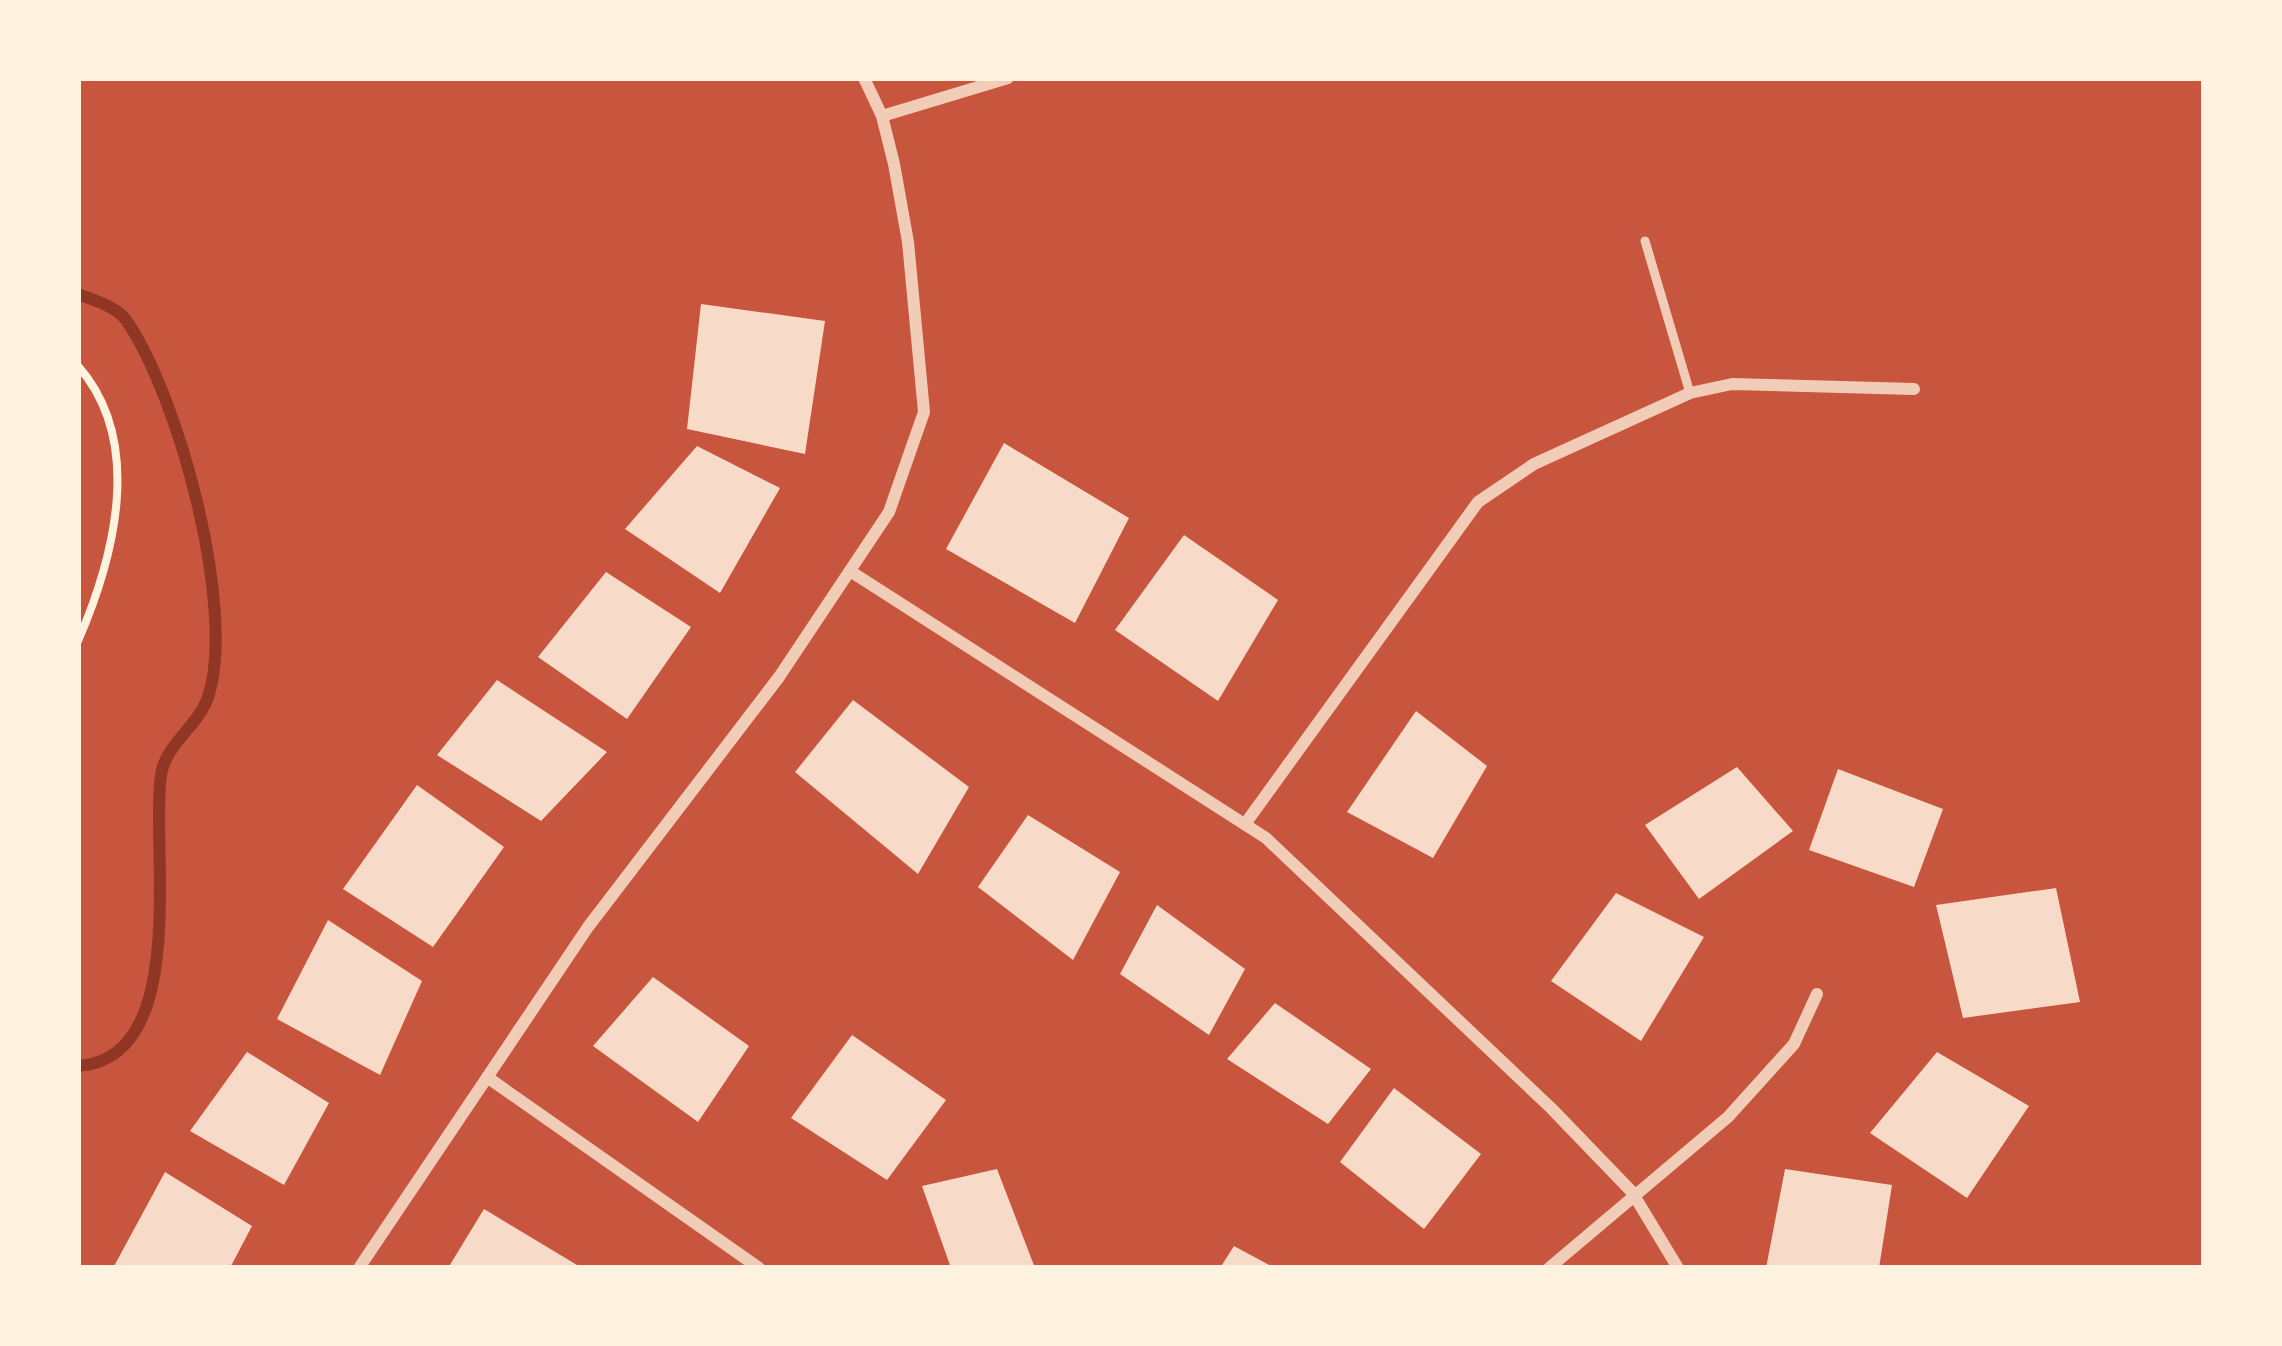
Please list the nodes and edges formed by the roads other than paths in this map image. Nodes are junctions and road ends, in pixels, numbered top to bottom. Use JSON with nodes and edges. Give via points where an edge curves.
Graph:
{"nodes":[{"id":1,"x":864,"y":78,"type":"edge"},
{"id":2,"x":1008,"y":78,"type":"edge"},
{"id":3,"x":882,"y":116,"type":"junction"},
{"id":4,"x":1645,"y":241,"type":"dead end"},
{"id":5,"x":1914,"y":389,"type":"dead end"},
{"id":6,"x":1690,"y":393,"type":"junction"},
{"id":7,"x":850,"y":571,"type":"junction"},
{"id":8,"x":1245,"y":824,"type":"junction"},
{"id":9,"x":1817,"y":994,"type":"dead end"},
{"id":10,"x":487,"y":1077,"type":"junction"},
{"id":11,"x":1632,"y":1192,"type":"junction"},
{"id":12,"x":359,"y":1268,"type":"edge"},
{"id":13,"x":759,"y":1268,"type":"edge"},
{"id":14,"x":1549,"y":1268,"type":"edge"},
{"id":15,"x":1678,"y":1268,"type":"edge"}],
"edges":[{"from":1,"to":3,"type":"street"},
{"from":2,"to":3,"type":"street"},
{"from":3,"to":7,"type":"street","via":[[908,242],[923,412],[890,512]]},
{"from":4,"to":6,"type":"lane"},
{"from":5,"to":6,"type":"street","via":[[1732,385]]},
{"from":6,"to":8,"type":"street","via":[[1588,436],[1478,502]]},
{"from":7,"to":8,"type":"street"},
{"from":7,"to":10,"type":"street"},
{"from":8,"to":11,"type":"street"},
{"from":9,"to":11,"type":"street","via":[[1793,1044],[1728,1117]]},
{"from":10,"to":12,"type":"street"},
{"from":10,"to":13,"type":"street"},
{"from":11,"to":14,"type":"street"},
{"from":11,"to":15,"type":"street"}]}
